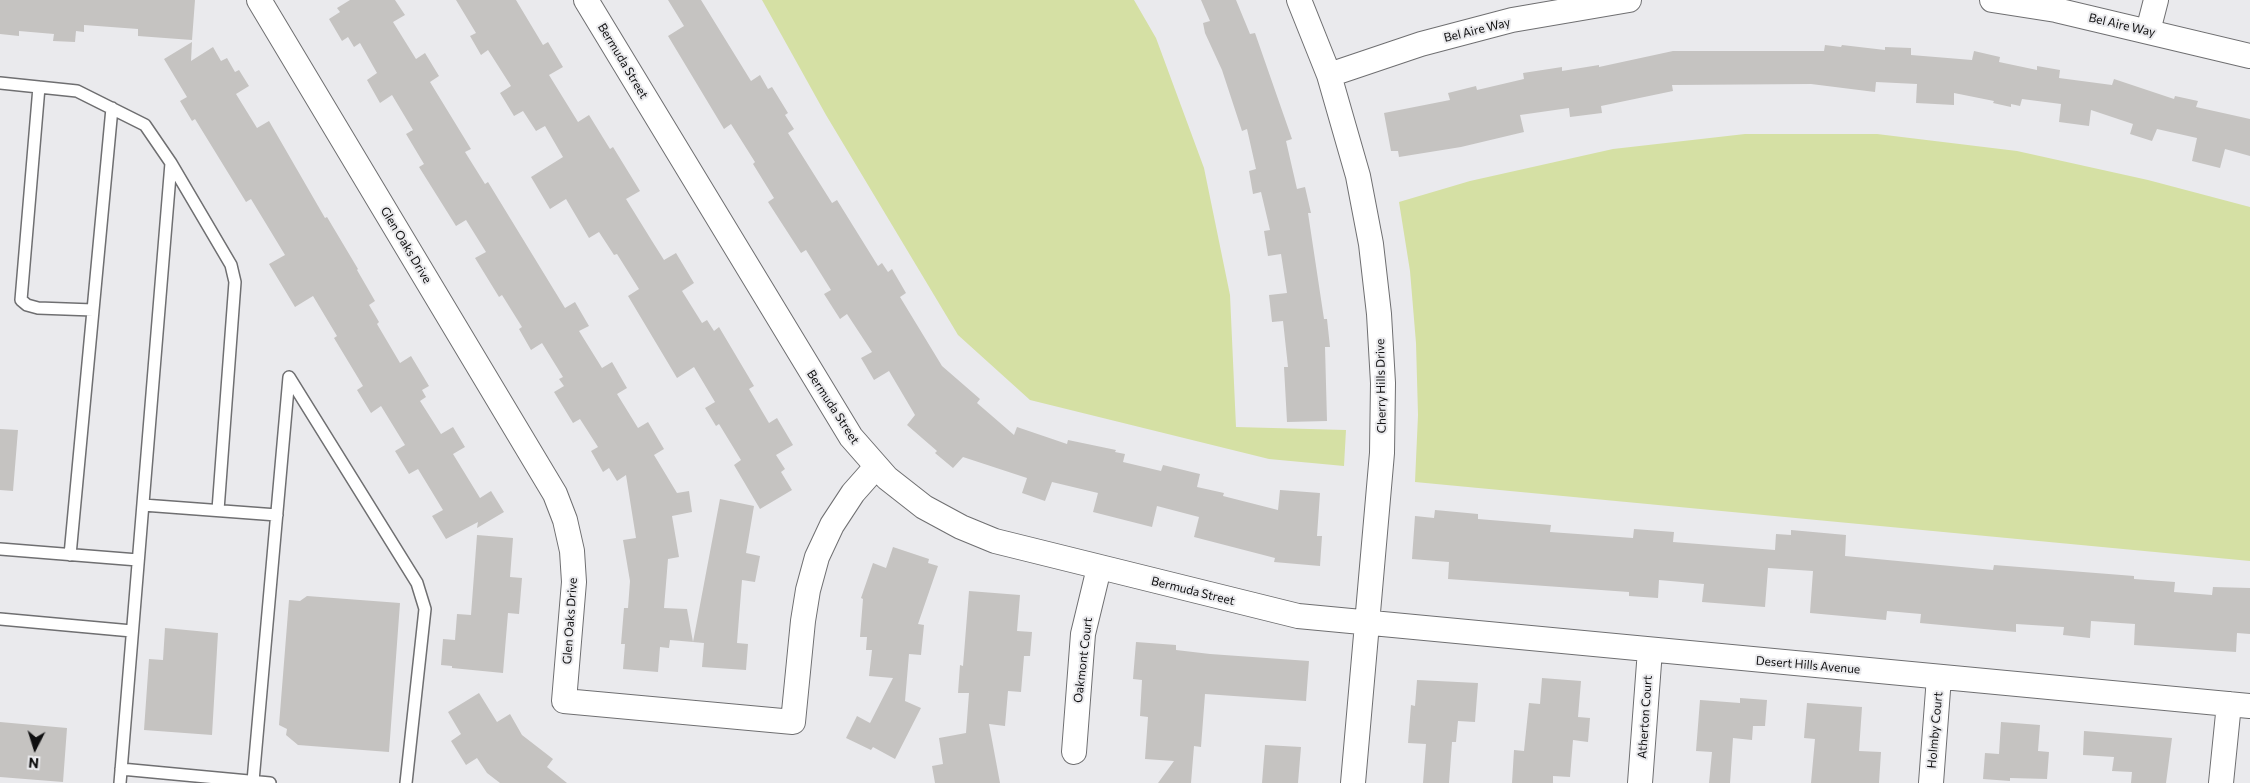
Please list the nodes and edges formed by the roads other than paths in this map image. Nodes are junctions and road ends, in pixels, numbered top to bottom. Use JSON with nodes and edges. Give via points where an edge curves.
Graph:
{"nodes":[{"id":1,"x":259,"y":0,"type":"edge"},
{"id":2,"x":586,"y":0,"type":"edge"},
{"id":3,"x":1299,"y":0,"type":"edge"},
{"id":4,"x":1629,"y":0,"type":"edge"},
{"id":5,"x":1992,"y":0,"type":"edge"},
{"id":6,"x":2156,"y":0,"type":"edge"},
{"id":7,"x":2148,"y":31,"type":"junction"},
{"id":8,"x":2250,"y":56,"type":"edge"},
{"id":9,"x":1329,"y":75,"type":"junction"},
{"id":10,"x":0,"y":83,"type":"edge"},
{"id":11,"x":39,"y":87,"type":"junction"},
{"id":12,"x":112,"y":108,"type":"junction"},
{"id":13,"x":171,"y":163,"type":"junction"},
{"id":14,"x":93,"y":310,"type":"junction"},
{"id":15,"x":876,"y":467,"type":"junction"},
{"id":16,"x":143,"y":504,"type":"junction"},
{"id":17,"x":218,"y":510,"type":"junction"},
{"id":18,"x":277,"y":515,"type":"junction"},
{"id":19,"x":0,"y":549,"type":"edge"},
{"id":20,"x":70,"y":555,"type":"junction"},
{"id":21,"x":138,"y":560,"type":"junction"},
{"id":22,"x":1099,"y":568,"type":"junction"},
{"id":23,"x":0,"y":619,"type":"edge"},
{"id":24,"x":1366,"y":624,"type":"junction"},
{"id":25,"x":132,"y":631,"type":"junction"},
{"id":26,"x":1650,"y":650,"type":"junction"},
{"id":27,"x":1939,"y":677,"type":"junction"},
{"id":28,"x":2239,"y":705,"type":"edge"},
{"id":29,"x":1074,"y":752,"type":"dead end"},
{"id":30,"x":121,"y":768,"type":"junction"},
{"id":31,"x":251,"y":782,"type":"edge"},
{"id":32,"x":120,"y":783,"type":"edge"},
{"id":33,"x":270,"y":783,"type":"edge"},
{"id":34,"x":406,"y":783,"type":"edge"},
{"id":35,"x":1353,"y":783,"type":"edge"},
{"id":36,"x":1640,"y":783,"type":"edge"},
{"id":37,"x":1931,"y":783,"type":"edge"},
{"id":38,"x":2221,"y":783,"type":"edge"}],
"edges":[{"from":1,"to":15,"type":"street","name":"Glen Oaks Drive","via":[[555,494],[572,550],[574,582],[564,700],[793,722],[803,621],[818,557],[832,525],[853,493]]},
{"from":2,"to":15,"type":"street","name":"Bermuda Street","via":[[833,411]]},
{"from":3,"to":9,"type":"street","name":"Cherry Hills Drive"},
{"from":4,"to":9,"type":"street","name":"Bel Aire Way","via":[[1512,20],[1421,44]]},
{"from":5,"to":7,"type":"street","name":"Bel Aire Way","via":[[2056,10]]},
{"from":6,"to":7,"type":"street"},
{"from":7,"to":8,"type":"street","name":"Bel Aire Way"},
{"from":9,"to":24,"type":"street","name":"Cherry Hills Drive","via":[[1358,176],[1371,244],[1379,314],[1383,383],[1382,453]]},
{"from":10,"to":11,"type":"lane"},
{"from":11,"to":12,"type":"lane","via":[[77,91]]},
{"from":11,"to":14,"type":"lane","via":[[21,300],[38,308]]},
{"from":12,"to":13,"type":"lane","via":[[145,125]]},
{"from":12,"to":14,"type":"lane"},
{"from":13,"to":16,"type":"lane"},
{"from":13,"to":17,"type":"lane","via":[[231,265],[235,282]]},
{"from":14,"to":20,"type":"lane"},
{"from":15,"to":22,"type":"street","name":"Bermuda Street","via":[[924,507],[961,528],[995,541]]},
{"from":16,"to":17,"type":"lane"},
{"from":16,"to":21,"type":"lane"},
{"from":17,"to":18,"type":"lane"},
{"from":18,"to":31,"type":"lane"},
{"from":18,"to":34,"type":"lane","via":[[289,376],[418,584],[425,609]]},
{"from":19,"to":20,"type":"lane"},
{"from":20,"to":21,"type":"lane"},
{"from":21,"to":25,"type":"lane"},
{"from":22,"to":24,"type":"street","name":"Bermuda Street","via":[[1298,616]]},
{"from":22,"to":29,"type":"street","name":"Oakmont Court","via":[[1083,634]]},
{"from":23,"to":25,"type":"lane"},
{"from":24,"to":26,"type":"street","name":"Desert Hills Avenue"},
{"from":24,"to":35,"type":"street","name":"Cherry Hills Drive"},
{"from":25,"to":30,"type":"lane"},
{"from":26,"to":27,"type":"street","name":"Desert Hills Avenue"},
{"from":26,"to":36,"type":"street","name":"Atherton Court"},
{"from":27,"to":28,"type":"street","name":"Desert Hills Avenue"},
{"from":27,"to":37,"type":"street","name":"Holmby Court"},
{"from":28,"to":38,"type":"street"},
{"from":30,"to":31,"type":"lane"},
{"from":30,"to":32,"type":"lane"},
{"from":31,"to":33,"type":"lane"}]}
